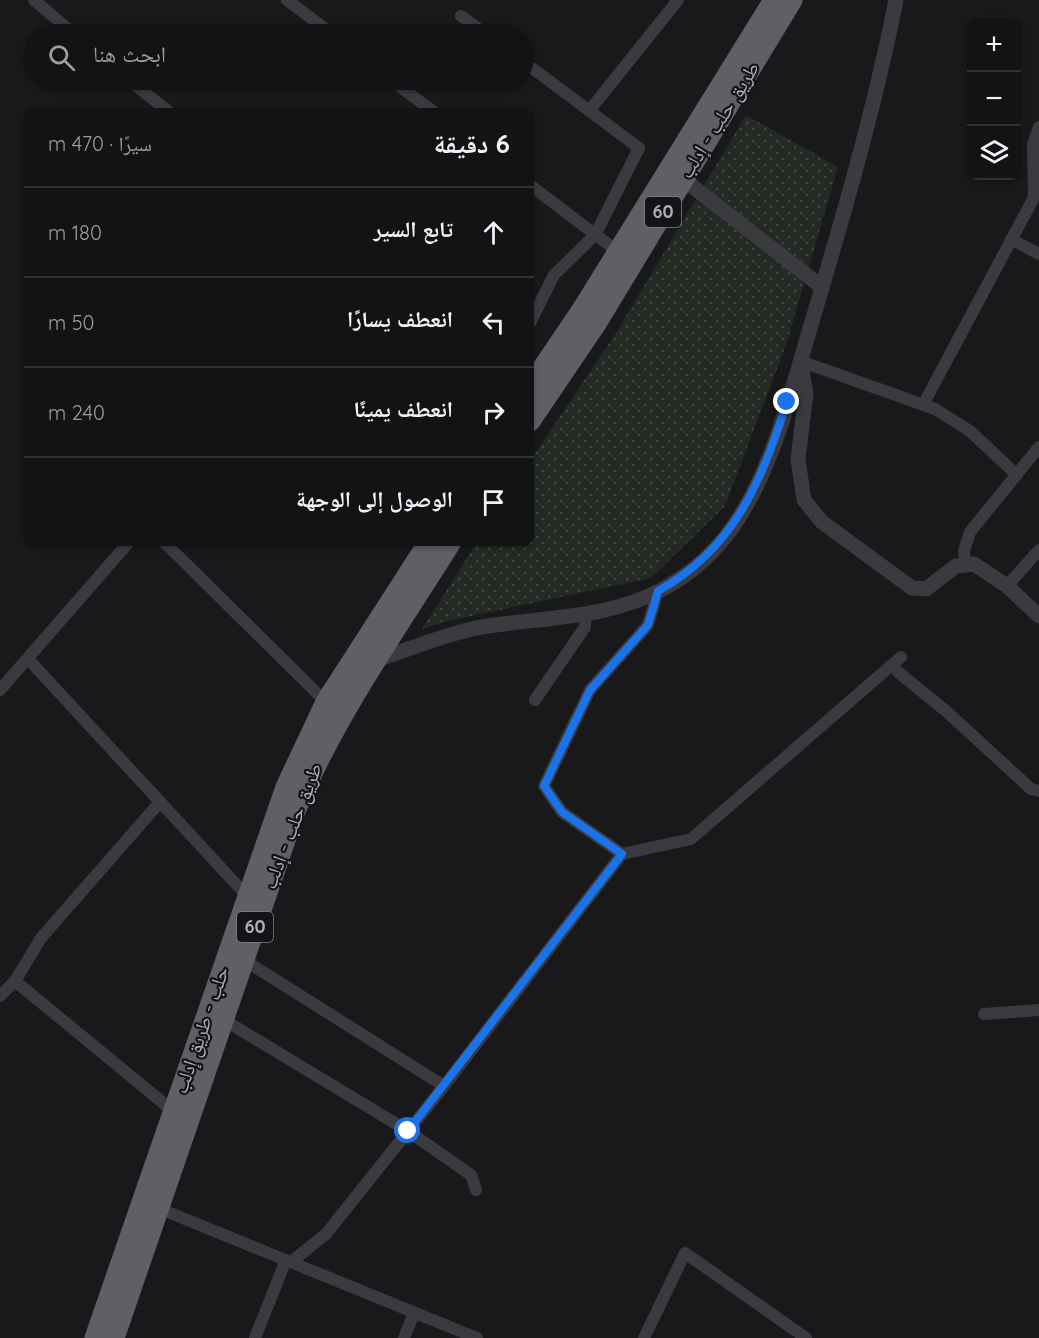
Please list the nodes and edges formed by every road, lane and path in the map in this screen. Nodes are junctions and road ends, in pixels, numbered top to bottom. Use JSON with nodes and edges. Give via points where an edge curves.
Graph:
{"nodes":[{"id":1,"x":34,"y":0,"type":"edge"},
{"id":2,"x":287,"y":0,"type":"edge"},
{"id":3,"x":678,"y":0,"type":"edge"},
{"id":4,"x":774,"y":0,"type":"edge"},
{"id":5,"x":792,"y":0,"type":"edge"},
{"id":6,"x":896,"y":0,"type":"edge"},
{"id":7,"x":461,"y":16,"type":"dead end"},
{"id":8,"x":62,"y":24,"type":"edge"},
{"id":9,"x":319,"y":24,"type":"edge"},
{"id":10,"x":472,"y":24,"type":"edge"},
{"id":11,"x":534,"y":70,"type":"edge"},
{"id":12,"x":142,"y":90,"type":"edge"},
{"id":13,"x":404,"y":90,"type":"edge"},
{"id":14,"x":164,"y":108,"type":"edge"},
{"id":15,"x":429,"y":108,"type":"edge"},
{"id":16,"x":589,"y":111,"type":"junction"},
{"id":17,"x":1039,"y":127,"type":"edge"},
{"id":18,"x":682,"y":179,"type":"junction"},
{"id":19,"x":534,"y":188,"type":"edge"},
{"id":20,"x":1036,"y":192,"type":"edge"},
{"id":21,"x":595,"y":235,"type":"junction"},
{"id":22,"x":1011,"y":239,"type":"junction"},
{"id":23,"x":617,"y":251,"type":"junction"},
{"id":24,"x":1039,"y":254,"type":"edge"},
{"id":25,"x":822,"y":287,"type":"junction"},
{"id":26,"x":534,"y":315,"type":"edge"},
{"id":27,"x":800,"y":361,"type":"junction"},
{"id":28,"x":534,"y":381,"type":"edge"},
{"id":29,"x":924,"y":403,"type":"junction"},
{"id":30,"x":534,"y":415,"type":"edge"},
{"id":31,"x":1039,"y":447,"type":"edge"},
{"id":32,"x":1017,"y":475,"type":"junction"},
{"id":33,"x":126,"y":546,"type":"edge"},
{"id":34,"x":168,"y":546,"type":"edge"},
{"id":35,"x":426,"y":546,"type":"edge"},
{"id":36,"x":448,"y":546,"type":"edge"},
{"id":37,"x":1039,"y":550,"type":"edge"},
{"id":38,"x":965,"y":563,"type":"junction"},
{"id":39,"x":1006,"y":586,"type":"junction"},
{"id":40,"x":658,"y":591,"type":"junction"},
{"id":41,"x":586,"y":613,"type":"junction"},
{"id":42,"x":1039,"y":616,"type":"edge"},
{"id":43,"x":901,"y":657,"type":"dead end"},
{"id":44,"x":29,"y":660,"type":"junction"},
{"id":45,"x":377,"y":660,"type":"junction"},
{"id":46,"x":898,"y":672,"type":"dead end"},
{"id":47,"x":0,"y":690,"type":"edge"},
{"id":48,"x":534,"y":700,"type":"dead end"},
{"id":49,"x":326,"y":702,"type":"junction"},
{"id":50,"x":1039,"y":791,"type":"edge"},
{"id":51,"x":159,"y":802,"type":"junction"},
{"id":52,"x":622,"y":854,"type":"junction"},
{"id":53,"x":248,"y":897,"type":"junction"},
{"id":54,"x":244,"y":960,"type":"junction"},
{"id":55,"x":15,"y":981,"type":"junction"},
{"id":56,"x":0,"y":996,"type":"edge"},
{"id":57,"x":1039,"y":1010,"type":"edge"},
{"id":58,"x":984,"y":1014,"type":"dead end"},
{"id":59,"x":224,"y":1020,"type":"junction"},
{"id":60,"x":444,"y":1086,"type":"junction"},
{"id":61,"x":173,"y":1111,"type":"junction"},
{"id":62,"x":408,"y":1131,"type":"junction"},
{"id":63,"x":476,"y":1190,"type":"dead end"},
{"id":64,"x":158,"y":1208,"type":"junction"},
{"id":65,"x":288,"y":1261,"type":"junction"},
{"id":66,"x":414,"y":1312,"type":"junction"},
{"id":67,"x":95,"y":1338,"type":"edge"},
{"id":68,"x":114,"y":1338,"type":"edge"},
{"id":69,"x":255,"y":1338,"type":"edge"},
{"id":70,"x":404,"y":1338,"type":"edge"},
{"id":71,"x":477,"y":1338,"type":"edge"},
{"id":72,"x":644,"y":1338,"type":"edge"},
{"id":73,"x":806,"y":1338,"type":"edge"}],
"edges":[{"from":1,"to":8,"type":"street"},
{"from":2,"to":9,"type":"street"},
{"from":3,"to":16,"type":"street"},
{"from":4,"to":23,"type":"highway","number":"60"},
{"from":5,"to":18,"type":"highway","name":"طريق حلب - إدلب","number":"60"},
{"from":6,"to":25,"type":"street","via":[[878,90]]},
{"from":7,"to":10,"type":"street"},
{"from":11,"to":16,"type":"street"},
{"from":12,"to":14,"type":"street"},
{"from":13,"to":15,"type":"street"},
{"from":16,"to":21,"type":"street","via":[[639,148]]},
{"from":17,"to":20,"type":"street","via":[[1033,146]]},
{"from":18,"to":25,"type":"street"},
{"from":18,"to":30,"type":"highway","name":"طريق حلب - إدلب","number":"60","via":[[597,322]]},
{"from":19,"to":21,"type":"street"},
{"from":20,"to":22,"type":"street"},
{"from":21,"to":23,"type":"street"},
{"from":21,"to":26,"type":"street","via":[[554,275]]},
{"from":22,"to":24,"type":"street"},
{"from":22,"to":29,"type":"street"},
{"from":23,"to":28,"type":"highway","number":"60"},
{"from":25,"to":27,"type":"street"},
{"from":27,"to":29,"type":"street"},
{"from":27,"to":38,"type":"street","via":[[806,394],[798,459],[804,500],[810,509],[912,588],[933,586]]},
{"from":27,"to":40,"type":"street","via":[[776,437],[741,516],[712,552]]},
{"from":29,"to":32,"type":"street","via":[[970,431]]},
{"from":31,"to":32,"type":"street"},
{"from":32,"to":38,"type":"street","via":[[970,532]]},
{"from":33,"to":44,"type":"street"},
{"from":34,"to":49,"type":"street"},
{"from":35,"to":49,"type":"highway","name":"حلب - طريق إدلب","number":"60"},
{"from":36,"to":45,"type":"highway","name":"طريق حلب - إدلب","number":"60"},
{"from":37,"to":39,"type":"street"},
{"from":38,"to":39,"type":"street","via":[[987,570]]},
{"from":39,"to":42,"type":"street"},
{"from":40,"to":41,"type":"street"},
{"from":40,"to":52,"type":"street","via":[[648,625],[590,690],[544,786],[562,812]]},
{"from":41,"to":45,"type":"street","via":[[474,629]]},
{"from":41,"to":48,"type":"street","via":[[585,627]]},
{"from":43,"to":52,"type":"street","via":[[691,839]]},
{"from":44,"to":47,"type":"street"},
{"from":44,"to":51,"type":"street"},
{"from":45,"to":54,"type":"highway","name":"طريق حلب - إدلب","number":"60","via":[[316,761]]},
{"from":46,"to":50,"type":"street","via":[[1030,789]]},
{"from":49,"to":53,"type":"highway","name":"حلب - طريق إدلب","number":"60","via":[[286,787]]},
{"from":51,"to":53,"type":"street"},
{"from":51,"to":55,"type":"street","via":[[41,939]]},
{"from":52,"to":60,"type":"street"},
{"from":53,"to":61,"type":"highway","name":"حلب - طريق إدلب","number":"60"},
{"from":54,"to":59,"type":"highway","name":"طريق حلب - إدلب","number":"60"},
{"from":54,"to":60,"type":"street"},
{"from":55,"to":56,"type":"street"},
{"from":55,"to":61,"type":"street"},
{"from":57,"to":58,"type":"street"},
{"from":59,"to":62,"type":"street"},
{"from":59,"to":64,"type":"highway","name":"طريق حلب - إدلب","number":"60"},
{"from":60,"to":62,"type":"street"},
{"from":61,"to":67,"type":"highway","name":"حلب - طريق إدلب","number":"60"},
{"from":62,"to":63,"type":"street","via":[[471,1175]]},
{"from":62,"to":65,"type":"street","via":[[326,1234]]},
{"from":64,"to":65,"type":"street"},
{"from":64,"to":68,"type":"highway","name":"طريق حلب - إدلب","number":"60"},
{"from":65,"to":66,"type":"street"},
{"from":65,"to":69,"type":"street"},
{"from":66,"to":70,"type":"street"},
{"from":66,"to":71,"type":"street"},
{"from":72,"to":73,"type":"street","via":[[685,1253]]}]}
